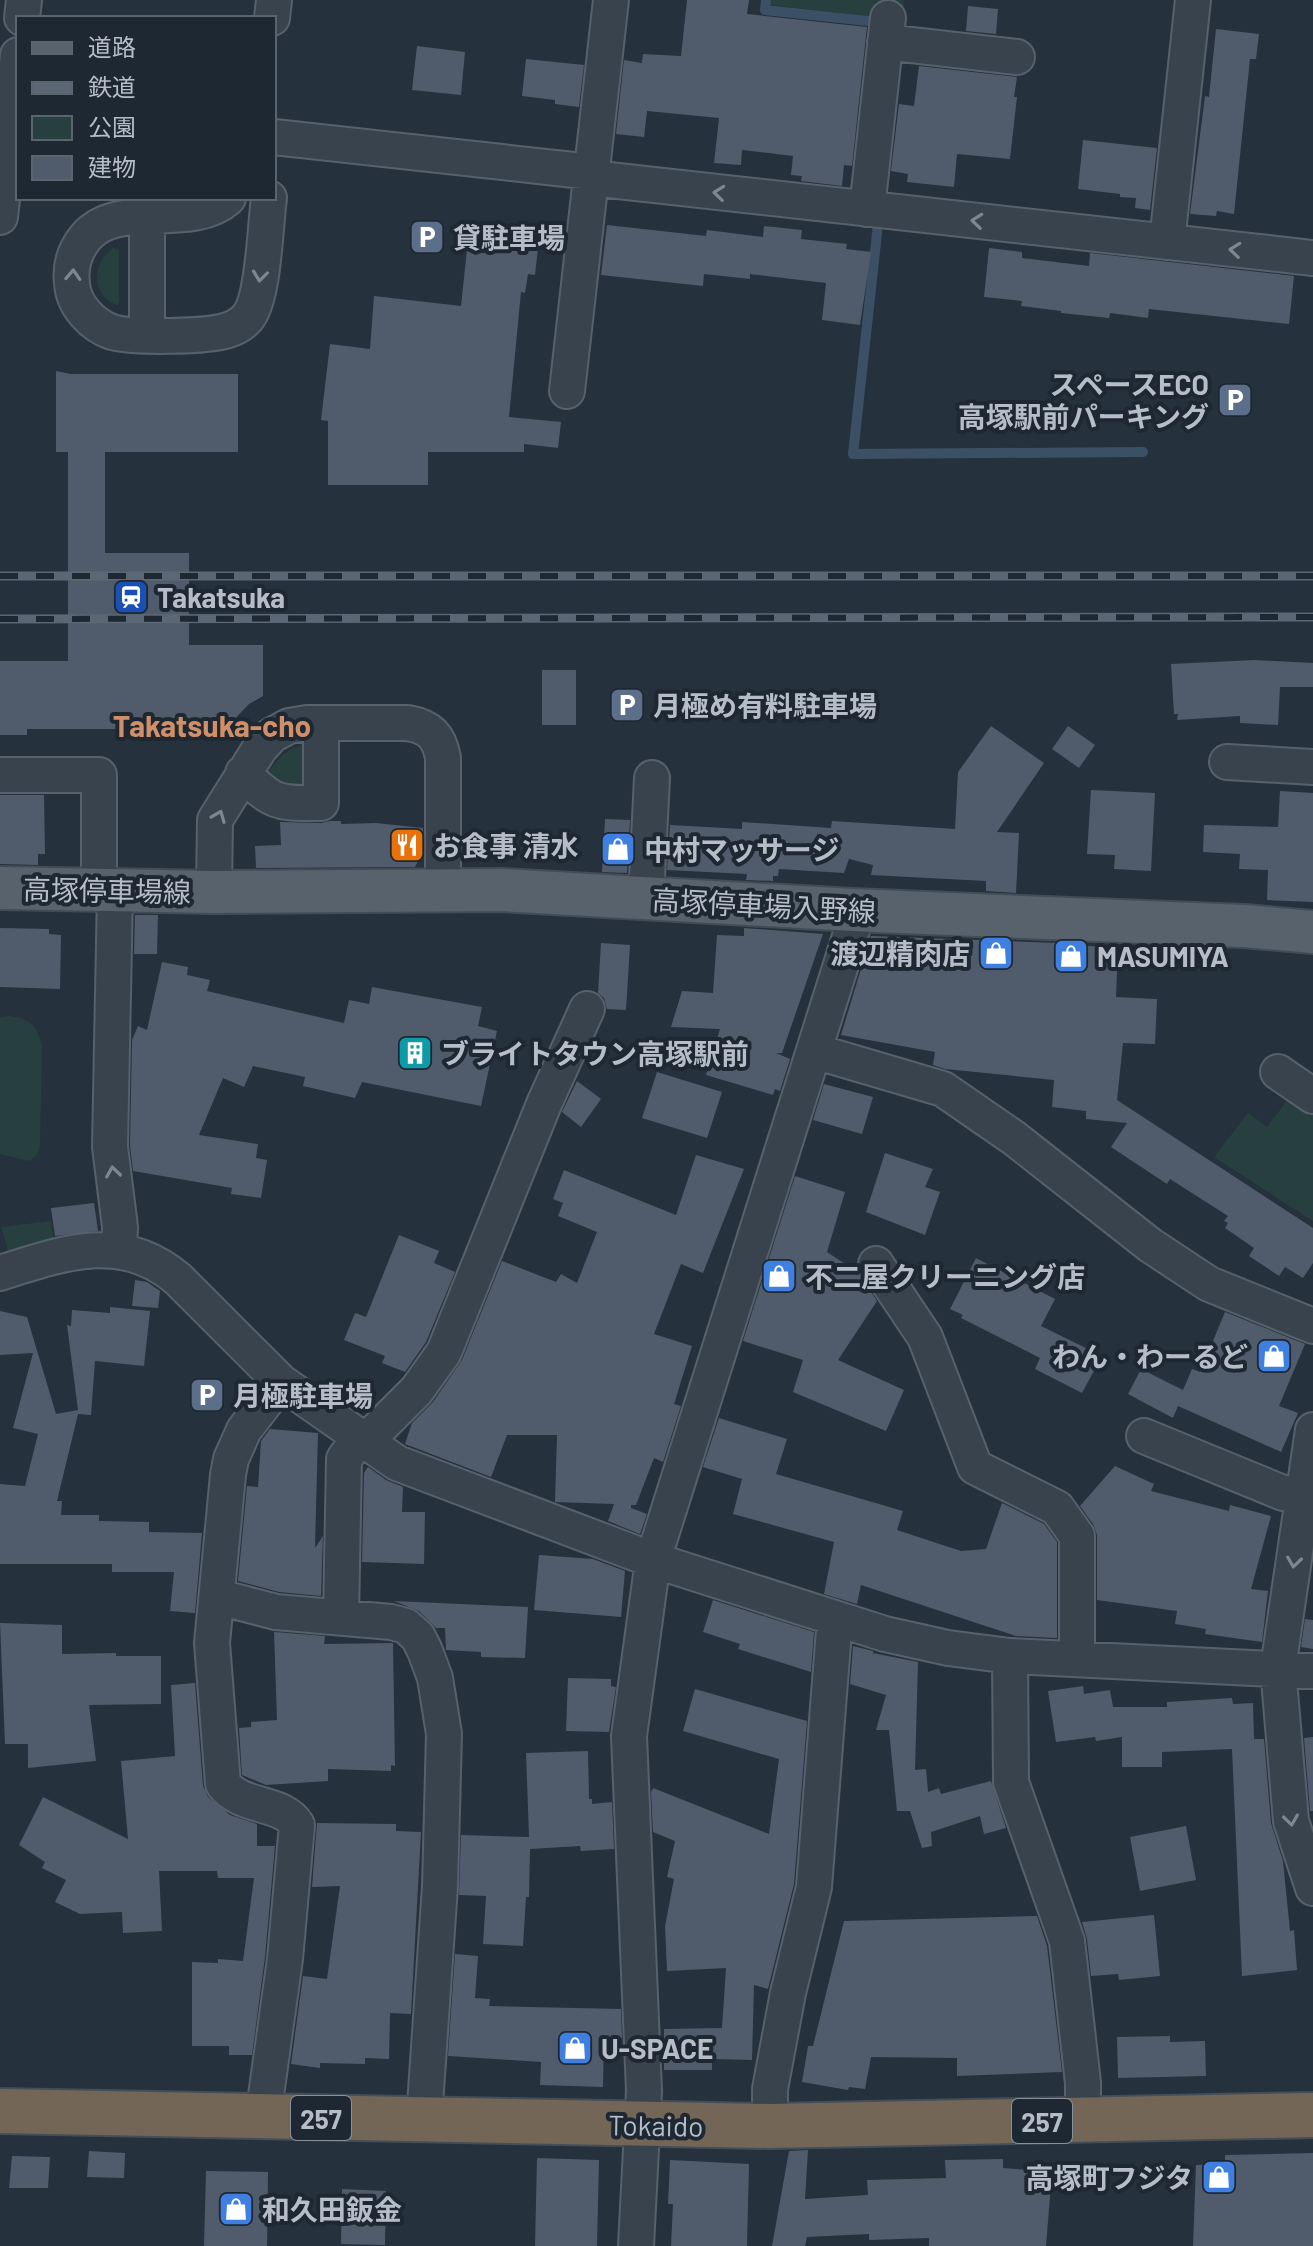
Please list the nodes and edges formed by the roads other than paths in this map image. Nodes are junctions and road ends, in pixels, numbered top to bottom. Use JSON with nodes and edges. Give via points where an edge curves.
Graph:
{"nodes":[{"id":1,"x":611,"y":0,"type":"edge"},
{"id":2,"x":1193,"y":0,"type":"edge"},
{"id":3,"x":1017,"y":57,"type":"dead end"},
{"id":4,"x":16,"y":64,"type":"edge"},
{"id":5,"x":6,"y":109,"type":"edge"},
{"id":6,"x":276,"y":137,"type":"edge"},
{"id":7,"x":591,"y":175,"type":"junction"},
{"id":8,"x":226,"y":200,"type":"edge"},
{"id":9,"x":269,"y":200,"type":"edge"},
{"id":10,"x":867,"y":209,"type":"junction"},
{"id":11,"x":0,"y":217,"type":"edge"},
{"id":12,"x":147,"y":217,"type":"junction"},
{"id":13,"x":1167,"y":242,"type":"junction"},
{"id":14,"x":1313,"y":258,"type":"edge"},
{"id":15,"x":147,"y":334,"type":"junction"},
{"id":16,"x":560,"y":369,"type":"dead end"},
{"id":17,"x":321,"y":723,"type":"junction"},
{"id":18,"x":1227,"y":762,"type":"dead end"},
{"id":19,"x":1313,"y":767,"type":"edge"},
{"id":20,"x":243,"y":773,"type":"junction"},
{"id":21,"x":0,"y":775,"type":"edge"},
{"id":22,"x":652,"y":778,"type":"dead end"},
{"id":23,"x":0,"y":888,"type":"edge"},
{"id":24,"x":443,"y":889,"type":"junction"},
{"id":25,"x":107,"y":890,"type":"junction"},
{"id":26,"x":214,"y":892,"type":"junction"},
{"id":27,"x":646,"y":898,"type":"junction"},
{"id":28,"x":853,"y":910,"type":"junction"},
{"id":29,"x":1313,"y":932,"type":"edge"},
{"id":30,"x":587,"y":1009,"type":"dead end"},
{"id":31,"x":814,"y":1051,"type":"junction"},
{"id":32,"x":1278,"y":1072,"type":"dead end"},
{"id":33,"x":1313,"y":1096,"type":"edge"},
{"id":34,"x":119,"y":1250,"type":"junction"},
{"id":35,"x":876,"y":1264,"type":"dead end"},
{"id":36,"x":0,"y":1273,"type":"edge"},
{"id":37,"x":1313,"y":1326,"type":"edge"},
{"id":38,"x":281,"y":1382,"type":"junction"},
{"id":39,"x":1313,"y":1430,"type":"edge"},
{"id":40,"x":1144,"y":1436,"type":"dead end"},
{"id":41,"x":362,"y":1440,"type":"junction"},
{"id":42,"x":1304,"y":1495,"type":"junction"},
{"id":43,"x":653,"y":1560,"type":"junction"},
{"id":44,"x":217,"y":1599,"type":"junction"},
{"id":45,"x":341,"y":1617,"type":"junction"},
{"id":46,"x":837,"y":1619,"type":"junction"},
{"id":47,"x":1010,"y":1656,"type":"junction"},
{"id":48,"x":1077,"y":1659,"type":"junction"},
{"id":49,"x":1278,"y":1668,"type":"junction"},
{"id":50,"x":1313,"y":1671,"type":"edge"},
{"id":51,"x":1313,"y":1888,"type":"edge"},
{"id":52,"x":0,"y":2111,"type":"edge"},
{"id":53,"x":1313,"y":2115,"type":"edge"},
{"id":54,"x":263,"y":2117,"type":"junction"},
{"id":55,"x":424,"y":2120,"type":"junction"},
{"id":56,"x":1083,"y":2120,"type":"junction"},
{"id":57,"x":642,"y":2125,"type":"junction"},
{"id":58,"x":770,"y":2126,"type":"junction"},
{"id":59,"x":636,"y":2246,"type":"edge"}],
"edges":[{"from":1,"to":7,"type":"street"},
{"from":2,"to":13,"type":"street"},
{"from":3,"to":10,"type":"street","via":[[886,30]]},
{"from":4,"to":5,"type":"street"},
{"from":5,"to":11,"type":"street"},
{"from":6,"to":7,"type":"street"},
{"from":10,"to":7,"type":"street","one_way":true},
{"from":7,"to":16,"type":"street"},
{"from":8,"to":12,"type":"street","via":[[202,212]]},
{"from":9,"to":15,"type":"street","one_way":true,"via":[[256,303],[247,319],[231,330],[213,333]]},
{"from":13,"to":10,"type":"street","one_way":true},
{"from":12,"to":15,"type":"street"},
{"from":15,"to":12,"type":"street","one_way":true,"via":[[113,332],[95,323],[72,291],[71,271],[76,252],[95,230]]},
{"from":14,"to":13,"type":"street","one_way":true},
{"from":17,"to":20,"type":"street","via":[[289,726],[272,735]]},
{"from":17,"to":20,"type":"street","via":[[321,803],[273,800]]},
{"from":17,"to":24,"type":"street","via":[[408,723],[433,733],[443,758]]},
{"from":18,"to":19,"type":"street"},
{"from":26,"to":20,"type":"street","one_way":true,"via":[[215,820]]},
{"from":21,"to":25,"type":"street","via":[[99,775]]},
{"from":22,"to":27,"type":"street"},
{"from":23,"to":25,"type":"main road","name":"高塚停車場線"},
{"from":24,"to":26,"type":"main road","name":"高塚停車場入野線"},
{"from":24,"to":27,"type":"main road","name":"高塚停車場入野線"},
{"from":25,"to":26,"type":"main road","name":"高塚停車場線"},
{"from":34,"to":25,"type":"street","one_way":true,"via":[[110,1147]]},
{"from":27,"to":28,"type":"main road","name":"高塚停車場入野線"},
{"from":28,"to":29,"type":"main road","name":"高塚停車場入野線"},
{"from":28,"to":31,"type":"street","via":[[852,930]]},
{"from":30,"to":41,"type":"street","via":[[444,1352],[417,1390]]},
{"from":31,"to":37,"type":"street","via":[[943,1089],[1209,1284]]},
{"from":31,"to":43,"type":"street"},
{"from":32,"to":33,"type":"street"},
{"from":34,"to":36,"type":"street","via":[[56,1255]]},
{"from":34,"to":38,"type":"street","via":[[162,1266]]},
{"from":35,"to":48,"type":"street","via":[[925,1337],[975,1467],[1057,1508],[1077,1536]]},
{"from":38,"to":41,"type":"street"},
{"from":38,"to":44,"type":"street","via":[[244,1430],[231,1459]]},
{"from":39,"to":42,"type":"street"},
{"from":40,"to":42,"type":"street","via":[[1283,1493]]},
{"from":41,"to":43,"type":"street","via":[[410,1468]]},
{"from":41,"to":45,"type":"street","via":[[344,1459]]},
{"from":42,"to":49,"type":"street","one_way":true},
{"from":43,"to":46,"type":"street"},
{"from":43,"to":57,"type":"street","via":[[629,1736]]},
{"from":44,"to":45,"type":"street","via":[[276,1612]]},
{"from":44,"to":54,"type":"street","via":[[212,1643],[223,1784],[230,1793],[284,1813],[297,1825]]},
{"from":45,"to":55,"type":"street","via":[[406,1626],[418,1637],[441,1705],[440,1886]]},
{"from":46,"to":47,"type":"street","via":[[906,1639]]},
{"from":46,"to":58,"type":"street","via":[[814,1887],[770,2089]]},
{"from":47,"to":48,"type":"street"},
{"from":47,"to":56,"type":"street","via":[[1011,1782],[1067,1941]]},
{"from":48,"to":49,"type":"street"},
{"from":49,"to":50,"type":"street"},
{"from":49,"to":51,"type":"street","one_way":true,"via":[[1291,1821]]},
{"from":52,"to":54,"type":"highway","name":"Tokaido","number":"257"},
{"from":53,"to":56,"type":"highway","name":"Tokaido","number":"257"},
{"from":54,"to":55,"type":"highway","name":"Tokaido","number":"257"},
{"from":55,"to":57,"type":"highway","name":"Tokaido","number":"257"},
{"from":56,"to":58,"type":"highway","name":"Tokaido","number":"257"},
{"from":57,"to":58,"type":"highway","name":"Tokaido","number":"257"},
{"from":57,"to":59,"type":"street"}]}
